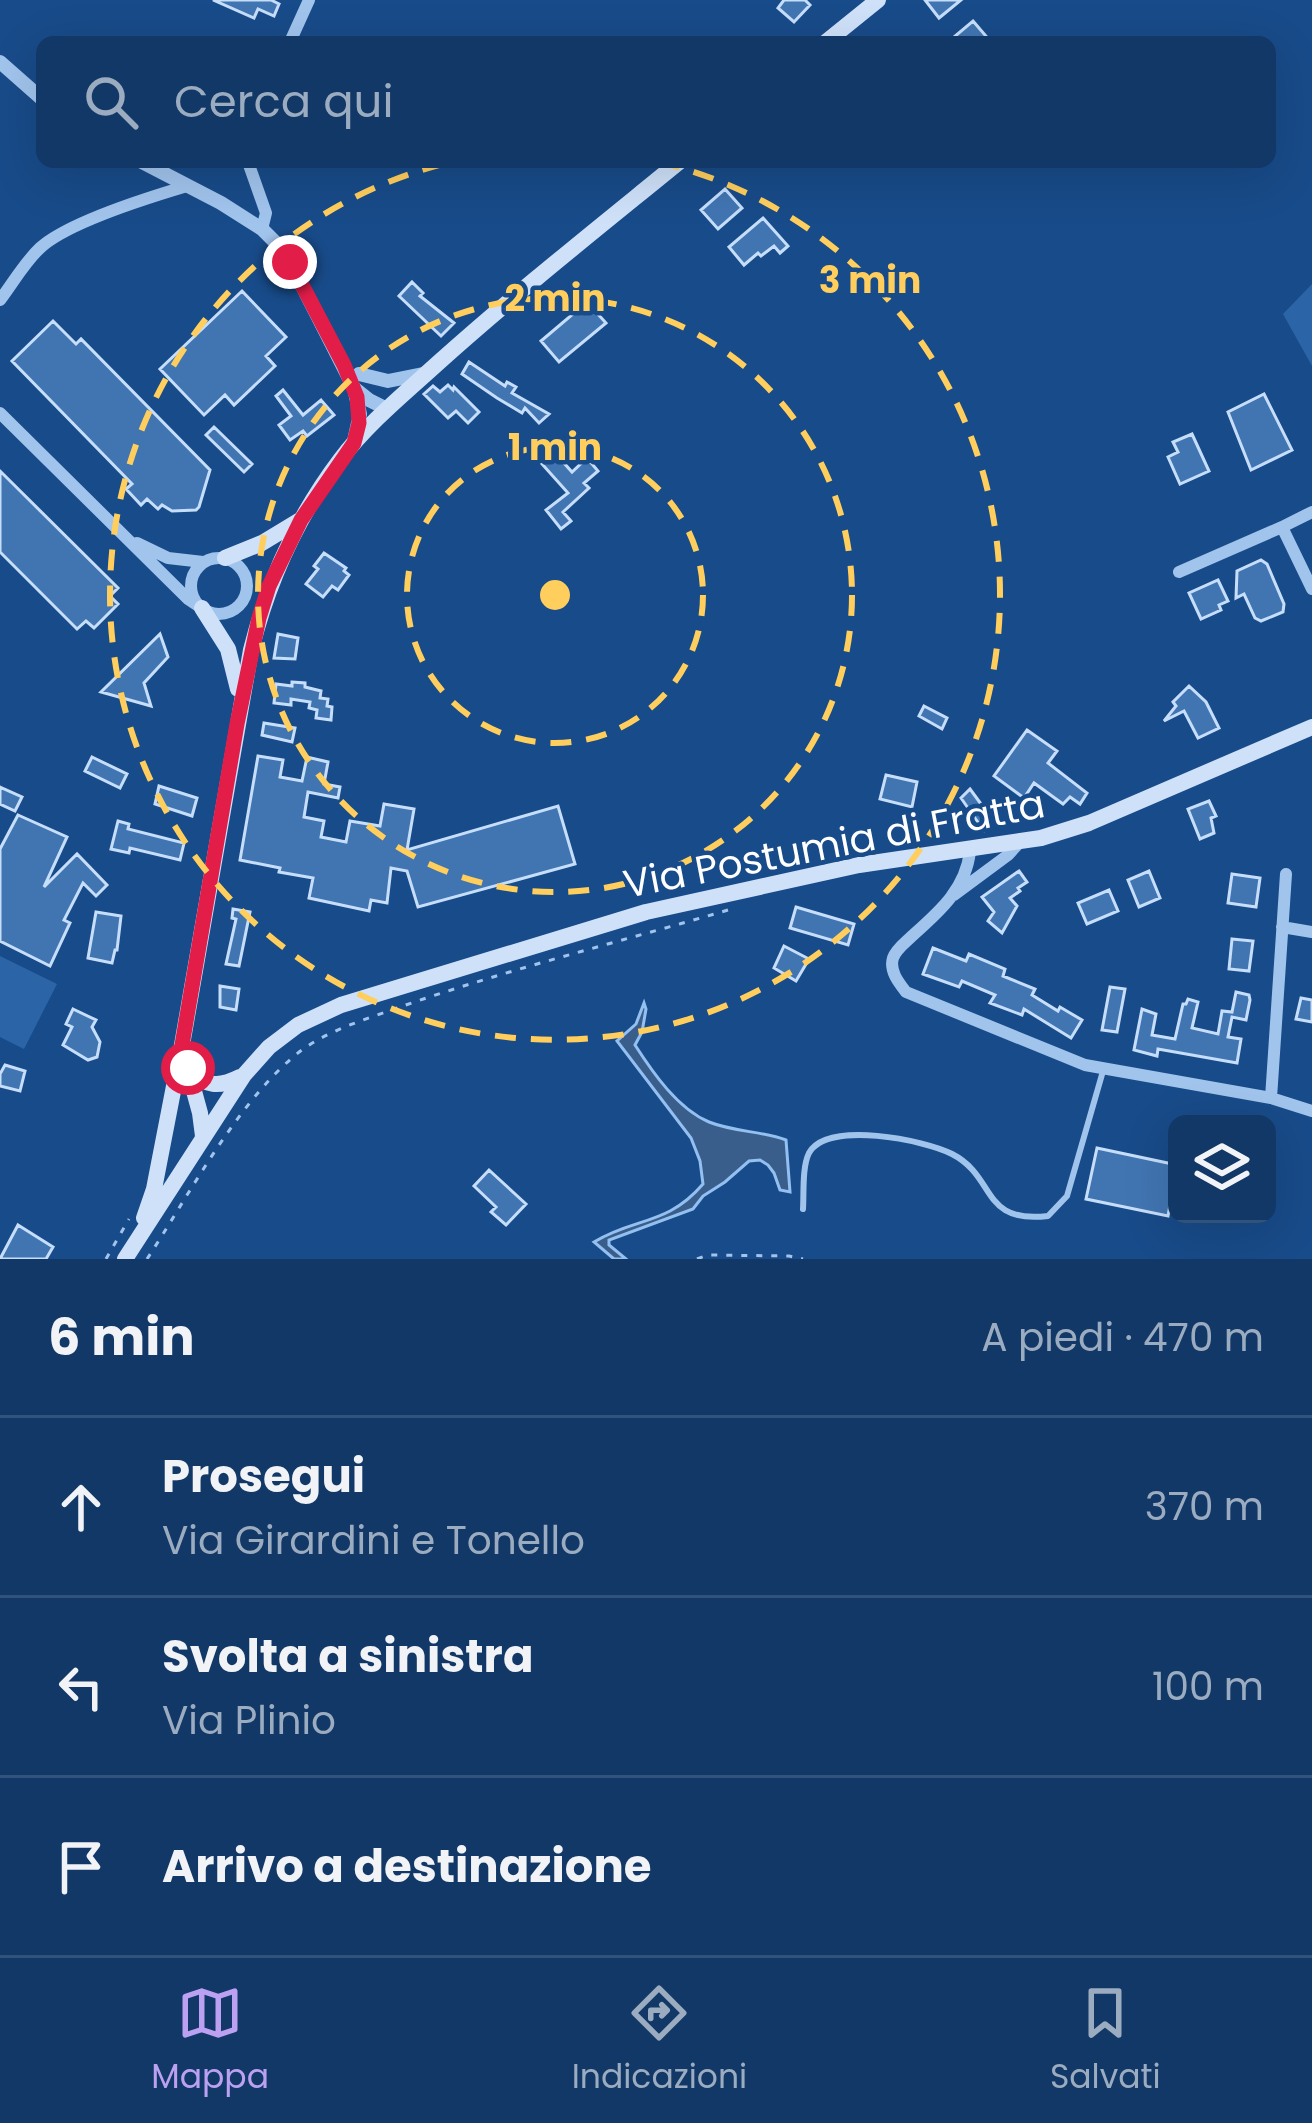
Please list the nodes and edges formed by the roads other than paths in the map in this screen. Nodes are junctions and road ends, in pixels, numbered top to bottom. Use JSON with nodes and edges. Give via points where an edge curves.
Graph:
{"nodes":[{"id":1,"x":309,"y":0,"type":"edge"},
{"id":2,"x":878,"y":0,"type":"edge"},
{"id":3,"x":293,"y":36,"type":"edge"},
{"id":4,"x":833,"y":36,"type":"edge"},
{"id":5,"x":0,"y":62,"type":"edge"},
{"id":6,"x":36,"y":94,"type":"edge"},
{"id":7,"x":153,"y":168,"type":"edge"},
{"id":8,"x":250,"y":168,"type":"edge"},
{"id":9,"x":672,"y":168,"type":"edge"},
{"id":10,"x":187,"y":186,"type":"junction"},
{"id":11,"x":262,"y":229,"type":"junction"},
{"id":12,"x":0,"y":300,"type":"edge"},
{"id":13,"x":428,"y":372,"type":"junction"},
{"id":14,"x":356,"y":381,"type":"junction"},
{"id":15,"x":387,"y":409,"type":"junction"},
{"id":16,"x":0,"y":413,"type":"edge"},
{"id":17,"x":354,"y":443,"type":"junction"},
{"id":18,"x":1312,"y":512,"type":"edge"},
{"id":19,"x":301,"y":520,"type":"junction"},
{"id":20,"x":1282,"y":527,"type":"junction"},
{"id":21,"x":131,"y":540,"type":"junction"},
{"id":22,"x":225,"y":558,"type":"junction"},
{"id":23,"x":205,"y":562,"type":"junction"},
{"id":24,"x":1179,"y":572,"type":"dead end"},
{"id":25,"x":1312,"y":590,"type":"edge"},
{"id":26,"x":201,"y":608,"type":"junction"},
{"id":27,"x":241,"y":701,"type":"junction"},
{"id":28,"x":1312,"y":727,"type":"edge"},
{"id":29,"x":1018,"y":844,"type":"junction"},
{"id":30,"x":970,"y":851,"type":"junction"},
{"id":31,"x":1286,"y":874,"type":"dead end"},
{"id":32,"x":953,"y":896,"type":"junction"},
{"id":33,"x":1282,"y":926,"type":"junction"},
{"id":34,"x":1312,"y":932,"type":"edge"},
{"id":35,"x":182,"y":1045,"type":"junction"},
{"id":36,"x":188,"y":1068,"type":"junction"},
{"id":37,"x":1104,"y":1068,"type":"junction"},
{"id":38,"x":244,"y":1075,"type":"junction"},
{"id":39,"x":1271,"y":1099,"type":"junction"},
{"id":40,"x":170,"y":1107,"type":"junction"},
{"id":41,"x":1312,"y":1111,"type":"edge"},
{"id":42,"x":203,"y":1137,"type":"junction"},
{"id":43,"x":803,"y":1209,"type":"dead end"},
{"id":44,"x":137,"y":1240,"type":"junction"},
{"id":45,"x":125,"y":1259,"type":"edge"}],
"edges":[{"from":1,"to":3,"type":"street"},
{"from":2,"to":4,"type":"main road"},
{"from":5,"to":6,"type":"street"},
{"from":7,"to":10,"type":"street"},
{"from":8,"to":11,"type":"street","via":[[266,213]]},
{"from":9,"to":13,"type":"main road"},
{"from":10,"to":11,"type":"street"},
{"from":10,"to":12,"type":"street","via":[[51,240]]},
{"from":11,"to":14,"type":"street","via":[[290,262]]},
{"from":13,"to":14,"type":"street"},
{"from":13,"to":15,"type":"main road"},
{"from":14,"to":15,"type":"street","via":[[379,391]]},
{"from":14,"to":17,"type":"street"},
{"from":15,"to":17,"type":"main road"},
{"from":16,"to":21,"type":"street"},
{"from":17,"to":19,"type":"main road"},
{"from":18,"to":20,"type":"street"},
{"from":19,"to":22,"type":"main road"},
{"from":19,"to":27,"type":"main road","via":[[269,586]]},
{"from":20,"to":24,"type":"street"},
{"from":20,"to":25,"type":"street"},
{"from":21,"to":23,"type":"street","via":[[168,558]]},
{"from":21,"to":26,"type":"street"},
{"from":22,"to":23,"type":"street"},
{"from":22,"to":26,"type":"street","via":[[244,573],[245,597],[226,613]]},
{"from":23,"to":26,"type":"street","via":[[191,587]]},
{"from":26,"to":27,"type":"main road","via":[[232,659]]},
{"from":27,"to":35,"type":"main road"},
{"from":28,"to":29,"type":"main road","name":"Via Postumia di Fratta","via":[[1089,824]]},
{"from":29,"to":30,"type":"main road","name":"Via Postumia di Fratta"},
{"from":29,"to":32,"type":"street"},
{"from":30,"to":32,"type":"street"},
{"from":30,"to":38,"type":"main road","name":"Via Postumia di Fratta","via":[[646,912],[341,1005],[298,1025]]},
{"from":31,"to":33,"type":"street"},
{"from":32,"to":37,"type":"street","via":[[893,958],[906,992]]},
{"from":33,"to":34,"type":"street"},
{"from":33,"to":39,"type":"street"},
{"from":35,"to":36,"type":"main road"},
{"from":35,"to":40,"type":"main road"},
{"from":36,"to":38,"type":"main road","via":[[210,1084]]},
{"from":36,"to":42,"type":"main road"},
{"from":37,"to":39,"type":"street"},
{"from":37,"to":43,"type":"lane","via":[[1067,1196],[1048,1216],[1009,1214],[970,1168],[931,1145],[859,1134],[830,1138],[807,1156]]},
{"from":38,"to":42,"type":"main road","name":"Via Postumia di Fratta"},
{"from":39,"to":41,"type":"street"},
{"from":40,"to":42,"type":"main road","via":[[175,1130]]},
{"from":40,"to":44,"type":"main road"},
{"from":42,"to":44,"type":"main road","name":"Via Postumia di Fratta"},
{"from":44,"to":45,"type":"main road"}]}
